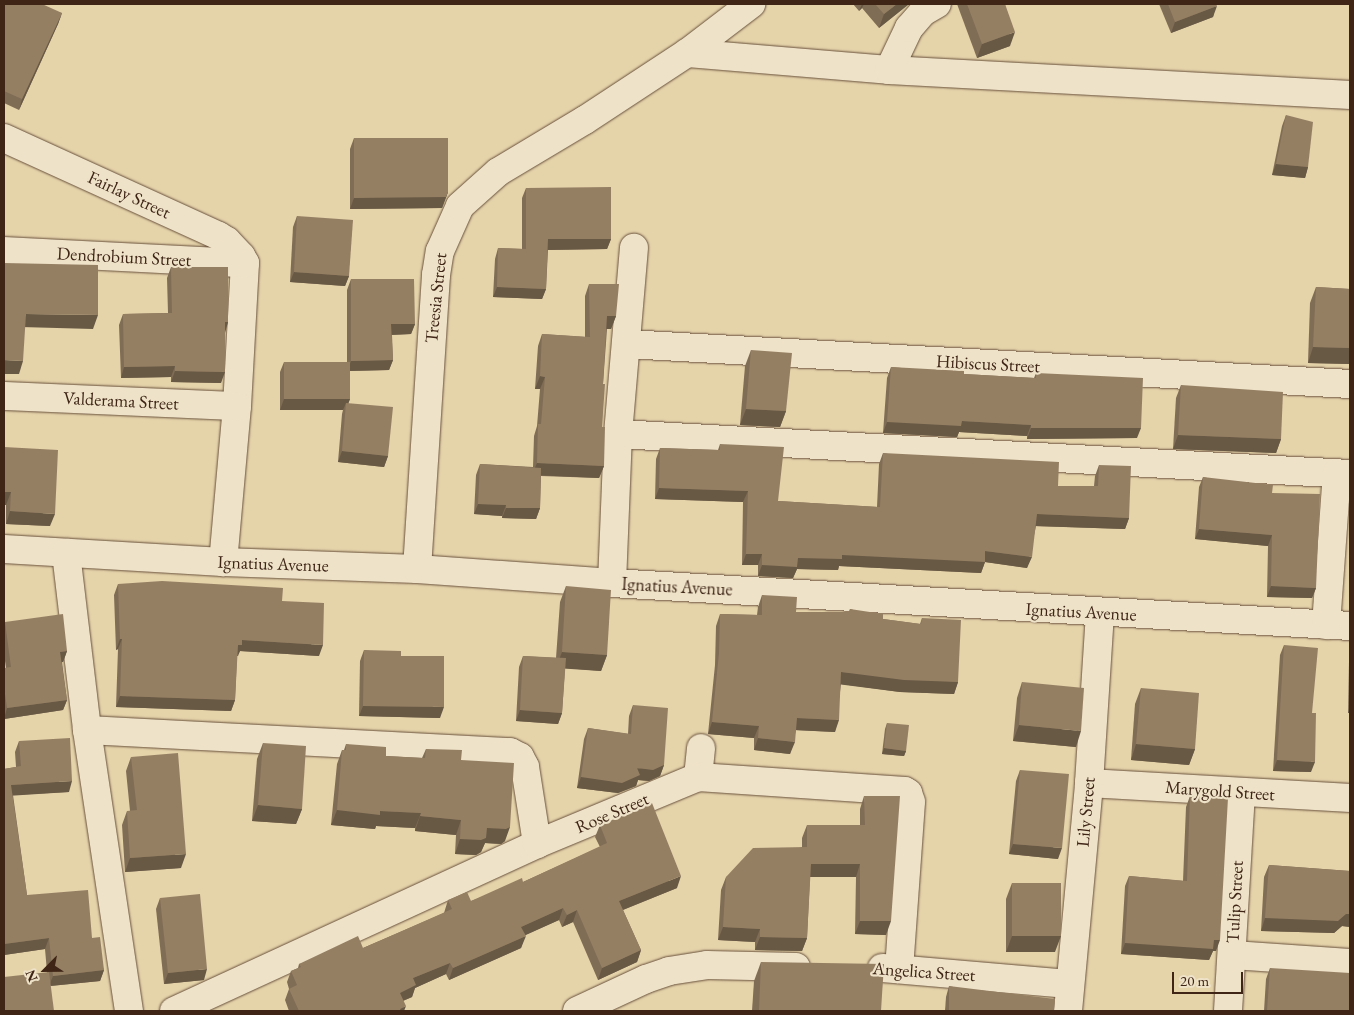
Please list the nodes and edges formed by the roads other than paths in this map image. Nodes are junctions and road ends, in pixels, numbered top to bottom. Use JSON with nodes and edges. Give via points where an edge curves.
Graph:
{"nodes":[{"id":1,"x":750,"y":4,"type":"edge"},
{"id":2,"x":937,"y":4,"type":"edge"},
{"id":3,"x":688,"y":53,"type":"junction"},
{"id":4,"x":889,"y":70,"type":"junction"},
{"id":5,"x":1350,"y":96,"type":"edge"},
{"id":6,"x":4,"y":138,"type":"edge"},
{"id":7,"x":634,"y":248,"type":"dead end"},
{"id":8,"x":4,"y":251,"type":"edge"},
{"id":9,"x":245,"y":263,"type":"junction"},
{"id":10,"x":626,"y":344,"type":"junction"},
{"id":11,"x":1350,"y":384,"type":"edge"},
{"id":12,"x":4,"y":396,"type":"edge"},
{"id":13,"x":238,"y":406,"type":"junction"},
{"id":14,"x":618,"y":434,"type":"junction"},
{"id":15,"x":1344,"y":473,"type":"edge"},
{"id":16,"x":4,"y":549,"type":"edge"},
{"id":17,"x":66,"y":553,"type":"junction"},
{"id":18,"x":223,"y":562,"type":"junction"},
{"id":19,"x":417,"y":569,"type":"junction"},
{"id":20,"x":612,"y":583,"type":"junction"},
{"id":21,"x":1100,"y":613,"type":"junction"},
{"id":22,"x":1338,"y":625,"type":"edge"},
{"id":23,"x":87,"y":730,"type":"junction"},
{"id":24,"x":700,"y":748,"type":"dead end"},
{"id":25,"x":698,"y":777,"type":"junction"},
{"id":26,"x":1089,"y":783,"type":"junction"},
{"id":27,"x":1242,"y":793,"type":"junction"},
{"id":28,"x":1350,"y":798,"type":"edge"},
{"id":29,"x":538,"y":844,"type":"junction"},
{"id":30,"x":1232,"y":955,"type":"junction"},
{"id":31,"x":1350,"y":964,"type":"edge"},
{"id":32,"x":822,"y":967,"type":"edge"},
{"id":33,"x":861,"y":968,"type":"edge"},
{"id":34,"x":899,"y":968,"type":"junction"},
{"id":35,"x":1069,"y":984,"type":"junction"},
{"id":36,"x":129,"y":1011,"type":"edge"},
{"id":37,"x":174,"y":1011,"type":"edge"},
{"id":38,"x":577,"y":1011,"type":"edge"},
{"id":39,"x":1068,"y":1011,"type":"edge"},
{"id":40,"x":1228,"y":1011,"type":"edge"}],
"edges":[{"from":1,"to":3,"type":"street","name":"Treesia Street"},
{"from":2,"to":4,"type":"street","via":[[923,12],[909,28]]},
{"from":3,"to":4,"type":"street"},
{"from":3,"to":19,"type":"street","name":"Treesia Street","via":[[498,172],[460,206],[440,250],[436,275]]},
{"from":4,"to":5,"type":"street"},
{"from":6,"to":9,"type":"street","name":"Fairlay Street","via":[[219,236],[237,250]]},
{"from":7,"to":10,"type":"street"},
{"from":8,"to":9,"type":"street","name":"Dendrobium Street"},
{"from":9,"to":13,"type":"street"},
{"from":10,"to":11,"type":"street","name":"Hibiscus Street"},
{"from":10,"to":14,"type":"street"},
{"from":12,"to":13,"type":"street","name":"Valderama Street"},
{"from":13,"to":18,"type":"street"},
{"from":14,"to":15,"type":"street"},
{"from":14,"to":20,"type":"street"},
{"from":15,"to":22,"type":"street"},
{"from":16,"to":17,"type":"street","name":"Ignatius Avenue"},
{"from":17,"to":18,"type":"street","name":"Ignatius Avenue"},
{"from":17,"to":23,"type":"street"},
{"from":18,"to":19,"type":"street","name":"Ignatius Avenue"},
{"from":19,"to":20,"type":"street","name":"Ignatius Avenue"},
{"from":20,"to":21,"type":"street","name":"Ignatius Avenue"},
{"from":21,"to":22,"type":"street","name":"Ignatius Avenue"},
{"from":21,"to":26,"type":"street","name":"Lily Street"},
{"from":23,"to":29,"type":"street","via":[[510,752],[520,757],[525,767]]},
{"from":23,"to":36,"type":"street"},
{"from":24,"to":25,"type":"street"},
{"from":25,"to":29,"type":"street","name":"Rose Street"},
{"from":25,"to":34,"type":"street","name":"Rose Street","via":[[908,793],[911,802]]},
{"from":26,"to":27,"type":"street","name":"Marygold Street"},
{"from":26,"to":35,"type":"street","name":"Lily Street"},
{"from":27,"to":28,"type":"street","name":"Marygold Street"},
{"from":27,"to":30,"type":"street","name":"Tulip Street"},
{"from":29,"to":37,"type":"street","name":"Rose Street"},
{"from":30,"to":31,"type":"street"},
{"from":30,"to":40,"type":"street","name":"Tulip Street"},
{"from":32,"to":38,"type":"street","via":[[707,966],[669,970]]},
{"from":33,"to":34,"type":"street","name":"Angelica Street"},
{"from":34,"to":35,"type":"street","name":"Angelica Street"},
{"from":35,"to":39,"type":"street","name":"Lily Street"}]}
